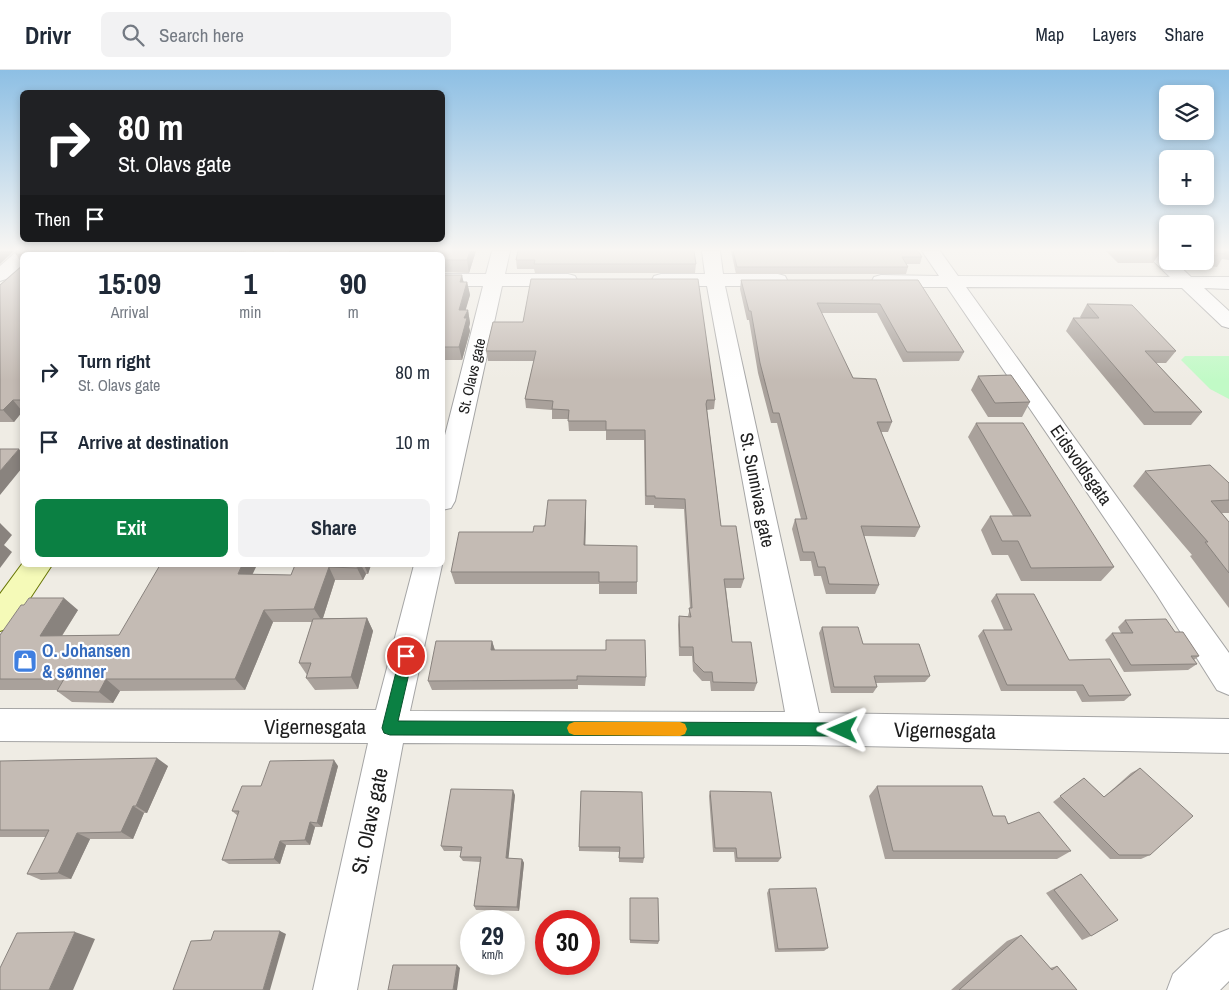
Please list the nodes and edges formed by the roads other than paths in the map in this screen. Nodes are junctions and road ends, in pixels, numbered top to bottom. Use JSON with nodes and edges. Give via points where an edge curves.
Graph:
{"nodes":[{"id":1,"x":491,"y":294,"type":"edge"},
{"id":2,"x":718,"y":294,"type":"edge"},
{"id":3,"x":960,"y":294,"type":"edge"},
{"id":4,"x":1198,"y":294,"type":"edge"},
{"id":5,"x":1229,"y":322,"type":"edge"},
{"id":6,"x":445,"y":488,"type":"edge"},
{"id":7,"x":37,"y":567,"type":"edge"},
{"id":8,"x":428,"y":567,"type":"edge"},
{"id":9,"x":0,"y":618,"type":"edge"},
{"id":10,"x":1229,"y":680,"type":"edge"},
{"id":11,"x":0,"y":725,"type":"edge"},
{"id":12,"x":390,"y":728,"type":"junction"},
{"id":13,"x":805,"y":729,"type":"junction"},
{"id":14,"x":1229,"y":736,"type":"edge"},
{"id":15,"x":1229,"y":950,"type":"edge"},
{"id":16,"x":335,"y":990,"type":"edge"},
{"id":17,"x":1189,"y":990,"type":"edge"}],
"edges":[{"from":1,"to":6,"type":"street","name":"St. Olavs gate"},
{"from":2,"to":13,"type":"street","name":"St. Sunnivas gate"},
{"from":3,"to":10,"type":"street","name":"Eidsvoldsgata"},
{"from":4,"to":5,"type":"street"},
{"from":7,"to":9,"type":"main road"},
{"from":8,"to":12,"type":"street","name":"St. Olavs gate"},
{"from":11,"to":12,"type":"street","name":"Vigernesgata"},
{"from":12,"to":13,"type":"street","name":"Vigernesgata"},
{"from":12,"to":16,"type":"street","name":"St. Olavs gate"},
{"from":13,"to":14,"type":"street","name":"Vigernesgata"},
{"from":15,"to":17,"type":"street"}]}
